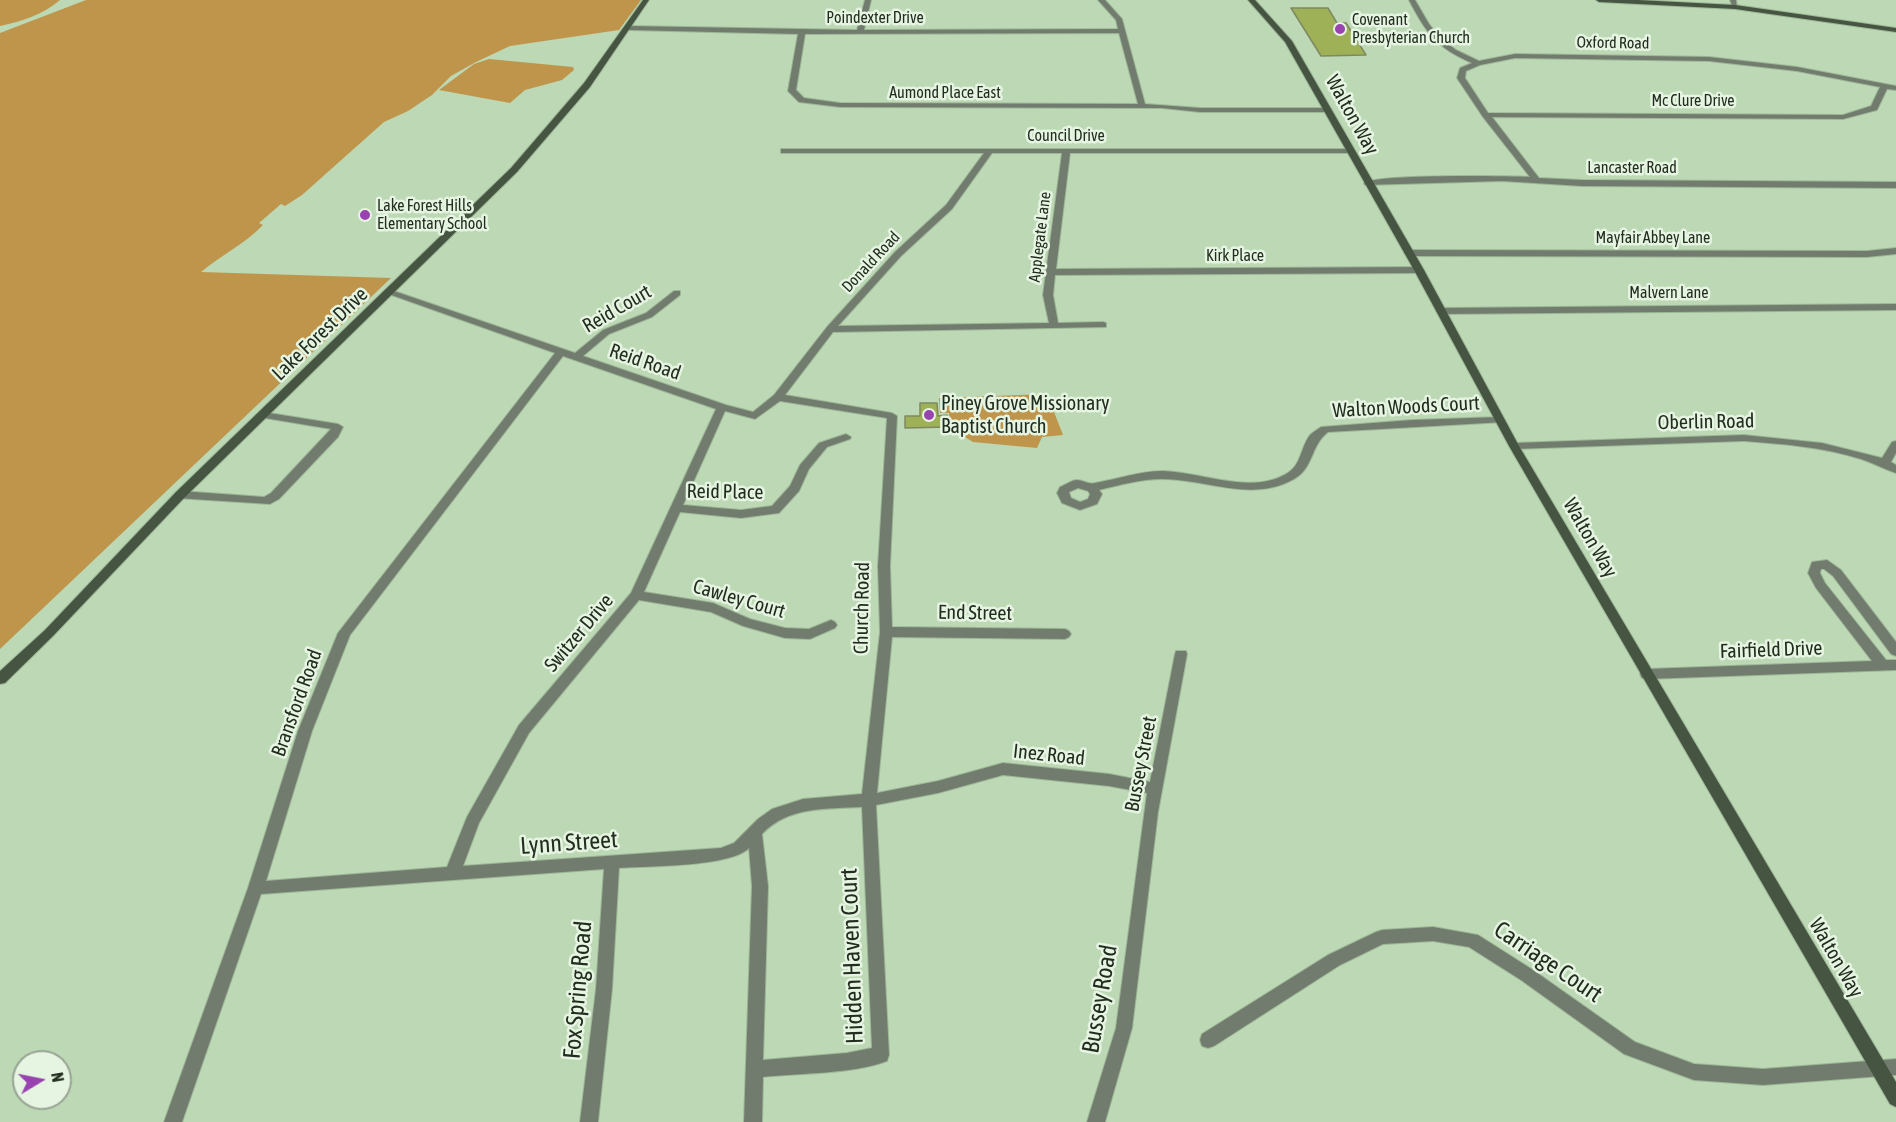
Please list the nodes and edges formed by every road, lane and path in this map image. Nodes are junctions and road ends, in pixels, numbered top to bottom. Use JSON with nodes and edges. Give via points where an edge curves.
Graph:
{"nodes":[{"id":1,"x":646,"y":0,"type":"edge"},
{"id":2,"x":868,"y":0,"type":"edge"},
{"id":3,"x":1101,"y":0,"type":"edge"},
{"id":4,"x":1251,"y":0,"type":"edge"},
{"id":5,"x":1412,"y":0,"type":"edge"},
{"id":6,"x":1599,"y":0,"type":"edge"},
{"id":7,"x":1734,"y":4,"type":"edge"},
{"id":8,"x":628,"y":28,"type":"junction"},
{"id":9,"x":1896,"y":30,"type":"edge"},
{"id":10,"x":1122,"y":31,"type":"junction"},
{"id":11,"x":802,"y":32,"type":"junction"},
{"id":12,"x":860,"y":32,"type":"junction"},
{"id":13,"x":1478,"y":63,"type":"junction"},
{"id":14,"x":1885,"y":85,"type":"junction"},
{"id":15,"x":1896,"y":87,"type":"edge"},
{"id":16,"x":1142,"y":106,"type":"junction"},
{"id":17,"x":1324,"y":106,"type":"junction"},
{"id":18,"x":1486,"y":116,"type":"junction"},
{"id":19,"x":784,"y":151,"type":"dead end"},
{"id":20,"x":1066,"y":151,"type":"junction"},
{"id":21,"x":1349,"y":151,"type":"junction"},
{"id":22,"x":989,"y":152,"type":"junction"},
{"id":23,"x":1536,"y":179,"type":"junction"},
{"id":24,"x":1368,"y":183,"type":"junction"},
{"id":25,"x":1896,"y":185,"type":"edge"},
{"id":26,"x":1896,"y":251,"type":"edge"},
{"id":27,"x":1409,"y":253,"type":"junction"},
{"id":28,"x":1419,"y":270,"type":"junction"},
{"id":29,"x":1051,"y":272,"type":"junction"},
{"id":30,"x":388,"y":292,"type":"junction"},
{"id":31,"x":677,"y":293,"type":"dead end"},
{"id":32,"x":1896,"y":307,"type":"edge"},
{"id":33,"x":1441,"y":311,"type":"junction"},
{"id":34,"x":1103,"y":325,"type":"dead end"},
{"id":35,"x":1054,"y":326,"type":"junction"},
{"id":36,"x":830,"y":329,"type":"junction"},
{"id":37,"x":561,"y":352,"type":"junction"},
{"id":38,"x":576,"y":357,"type":"junction"},
{"id":39,"x":778,"y":397,"type":"junction"},
{"id":40,"x":722,"y":407,"type":"junction"},
{"id":41,"x":263,"y":415,"type":"junction"},
{"id":42,"x":1500,"y":420,"type":"junction"},
{"id":43,"x":846,"y":437,"type":"dead end"},
{"id":44,"x":1896,"y":444,"type":"edge"},
{"id":45,"x":1514,"y":446,"type":"junction"},
{"id":46,"x":1885,"y":463,"type":"junction"},
{"id":47,"x":1896,"y":469,"type":"edge"},
{"id":48,"x":1092,"y":488,"type":"dead end"},
{"id":49,"x":180,"y":495,"type":"junction"},
{"id":50,"x":676,"y":508,"type":"junction"},
{"id":51,"x":636,"y":595,"type":"junction"},
{"id":52,"x":831,"y":625,"type":"dead end"},
{"id":53,"x":886,"y":632,"type":"junction"},
{"id":54,"x":1065,"y":634,"type":"dead end"},
{"id":55,"x":1896,"y":651,"type":"edge"},
{"id":56,"x":1181,"y":654,"type":"dead end"},
{"id":57,"x":1889,"y":665,"type":"edge"},
{"id":58,"x":1647,"y":674,"type":"junction"},
{"id":59,"x":0,"y":679,"type":"edge"},
{"id":60,"x":1156,"y":789,"type":"junction"},
{"id":61,"x":869,"y":800,"type":"junction"},
{"id":62,"x":755,"y":834,"type":"junction"},
{"id":63,"x":612,"y":862,"type":"junction"},
{"id":64,"x":452,"y":875,"type":"junction"},
{"id":65,"x":1143,"y":883,"type":"joint"},
{"id":66,"x":256,"y":888,"type":"junction"},
{"id":67,"x":1208,"y":1041,"type":"dead end"},
{"id":68,"x":1896,"y":1067,"type":"edge"},
{"id":69,"x":754,"y":1069,"type":"junction"},
{"id":70,"x":1879,"y":1070,"type":"junction"},
{"id":71,"x":1896,"y":1098,"type":"edge"},
{"id":72,"x":173,"y":1122,"type":"edge"},
{"id":73,"x":589,"y":1122,"type":"edge"},
{"id":74,"x":753,"y":1122,"type":"edge"},
{"id":75,"x":1096,"y":1122,"type":"edge"}],
"edges":[{"from":1,"to":8,"type":"street","name":"Lake Forest Drive"},
{"from":2,"to":12,"type":"street"},
{"from":3,"to":10,"type":"street","via":[[1119,19]]},
{"from":4,"to":17,"type":"street","name":"Walton Way","via":[[1288,41]]},
{"from":5,"to":13,"type":"street","via":[[1434,40]]},
{"from":6,"to":7,"type":"street"},
{"from":7,"to":9,"type":"street"},
{"from":8,"to":11,"type":"street","name":"Poindexter Drive"},
{"from":8,"to":30,"type":"street","name":"Lake Forest Drive","via":[[543,139]]},
{"from":10,"to":12,"type":"street","name":"Poindexter Drive"},
{"from":10,"to":16,"type":"street"},
{"from":11,"to":12,"type":"street","name":"Poindexter Drive"},
{"from":11,"to":16,"type":"street","name":"Aumond Place East","via":[[792,91],[802,100],[818,104]]},
{"from":13,"to":14,"type":"street","name":"Oxford Road","via":[[1515,56],[1709,59]]},
{"from":13,"to":18,"type":"street","via":[[1463,70],[1461,78]]},
{"from":14,"to":15,"type":"street","name":"Oxford Road"},
{"from":14,"to":18,"type":"street","name":"Mc Clure Drive","via":[[1874,108],[1843,117]]},
{"from":16,"to":17,"type":"street","name":"Aumond Place East","via":[[1200,110]]},
{"from":17,"to":21,"type":"street","name":"Walton Way"},
{"from":18,"to":23,"type":"street"},
{"from":19,"to":22,"type":"street","name":"Council Drive"},
{"from":20,"to":21,"type":"street","name":"Council Drive"},
{"from":20,"to":22,"type":"street","name":"Council Drive"},
{"from":20,"to":29,"type":"street","name":"Applegate Lane"},
{"from":21,"to":24,"type":"street","name":"Walton Way"},
{"from":22,"to":36,"type":"street","name":"Donald Road","via":[[949,207],[898,254]]},
{"from":23,"to":24,"type":"street","name":"Lancaster Road"},
{"from":23,"to":25,"type":"street","name":"Lancaster Road","via":[[1582,183]]},
{"from":24,"to":27,"type":"street","name":"Walton Way"},
{"from":26,"to":27,"type":"street","name":"Mayfair Abbey Lane"},
{"from":27,"to":28,"type":"street","name":"Walton Way"},
{"from":28,"to":29,"type":"street","name":"Kirk Place"},
{"from":28,"to":33,"type":"street","name":"Walton Way"},
{"from":29,"to":35,"type":"street","name":"Applegate Lane","via":[[1048,295]]},
{"from":30,"to":37,"type":"street","name":"Reid Road"},
{"from":30,"to":41,"type":"street","name":"Lake Forest Drive"},
{"from":31,"to":38,"type":"street","name":"Reid Court","via":[[649,315],[606,332]]},
{"from":32,"to":33,"type":"street","name":"Malvern Lane"},
{"from":33,"to":42,"type":"street","name":"Walton Way"},
{"from":34,"to":35,"type":"street"},
{"from":35,"to":36,"type":"street"},
{"from":36,"to":39,"type":"street","name":"Donald Road"},
{"from":37,"to":38,"type":"street","name":"Reid Road"},
{"from":37,"to":66,"type":"street","name":"Bransford Road","via":[[344,633],[305,731]]},
{"from":38,"to":40,"type":"street","name":"Reid Road"},
{"from":39,"to":40,"type":"street","name":"Reid Road","via":[[755,416]]},
{"from":39,"to":53,"type":"street","name":"Church Road","via":[[892,416],[884,566]]},
{"from":40,"to":50,"type":"street","name":"Switzer Drive"},
{"from":41,"to":49,"type":"street","name":"Lake Forest Drive"},
{"from":41,"to":49,"type":"street","via":[[338,427],[266,501]]},
{"from":42,"to":45,"type":"street","name":"Walton Way"},
{"from":42,"to":48,"type":"street","name":"Walton Woods Court","via":[[1325,429],[1314,438],[1302,468],[1288,478],[1257,486],[1161,475]]},
{"from":43,"to":50,"type":"street","name":"Reid Place","via":[[823,446],[775,510],[741,514]]},
{"from":44,"to":46,"type":"street"},
{"from":45,"to":46,"type":"street","name":"Oberlin Road","via":[[1744,438],[1789,442]]},
{"from":45,"to":58,"type":"street","name":"Walton Way"},
{"from":46,"to":47,"type":"street","name":"Oberlin Road"},
{"from":49,"to":59,"type":"street","name":"Lake Forest Drive"},
{"from":50,"to":51,"type":"street","name":"Switzer Drive"},
{"from":51,"to":52,"type":"street","name":"Cawley Court","via":[[713,608],[747,623],[785,633],[810,634]]},
{"from":51,"to":64,"type":"street","name":"Switzer Drive","via":[[524,729],[471,821]]},
{"from":53,"to":54,"type":"street","name":"End Street"},
{"from":53,"to":61,"type":"street","name":"Church Road"},
{"from":55,"to":57,"type":"street","via":[[1838,573],[1827,564],[1816,565],[1814,573],[1820,585]]},
{"from":56,"to":60,"type":"street","name":"Bussey Street"},
{"from":57,"to":58,"type":"street","name":"Fairfield Drive"},
{"from":58,"to":70,"type":"street","name":"Walton Way"},
{"from":60,"to":61,"type":"street","name":"Inez Road","via":[[1004,769],[938,788]]},
{"from":60,"to":65,"type":"street","name":"Bussey Street"},
{"from":61,"to":62,"type":"street","name":"Lynn Street","via":[[786,810],[763,823]]},
{"from":61,"to":69,"type":"street","name":"Hidden Haven Court","via":[[881,1055]]},
{"from":62,"to":63,"type":"street","name":"Lynn Street","via":[[739,848],[721,854]]},
{"from":62,"to":69,"type":"street","via":[[760,886]]},
{"from":63,"to":64,"type":"street","name":"Lynn Street"},
{"from":63,"to":73,"type":"street","name":"Fox Spring Road","via":[[604,989]]},
{"from":64,"to":66,"type":"street","name":"Lynn Street"},
{"from":65,"to":75,"type":"street","name":"Bussey Road","via":[[1124,1028]]},
{"from":66,"to":72,"type":"street","name":"Bransford Road"},
{"from":67,"to":70,"type":"street","name":"Carriage Court","via":[[1334,960],[1363,946],[1382,937],[1433,934],[1472,940],[1629,1048],[1694,1072],[1763,1077]]},
{"from":68,"to":70,"type":"street","name":"Carriage Court"},
{"from":69,"to":74,"type":"street"},
{"from":70,"to":71,"type":"street","name":"Walton Way"}]}
